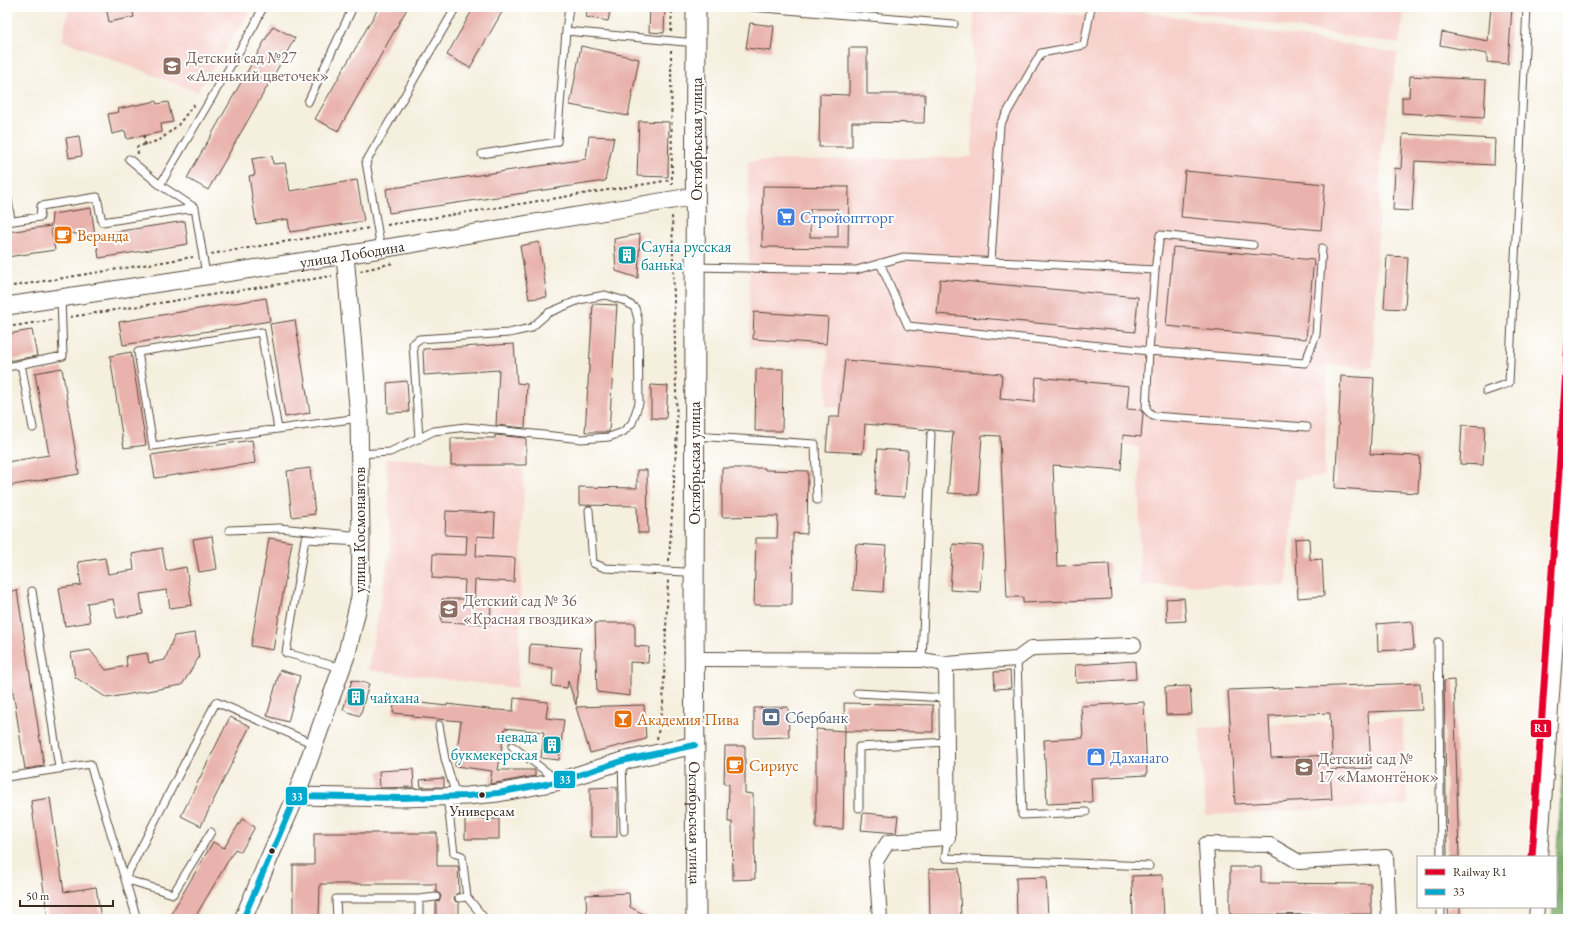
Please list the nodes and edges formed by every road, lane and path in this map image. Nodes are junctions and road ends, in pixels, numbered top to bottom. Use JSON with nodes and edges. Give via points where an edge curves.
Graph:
{"nodes":[{"id":1,"x":263,"y":7,"type":"edge"},
{"id":2,"x":353,"y":7,"type":"edge"},
{"id":3,"x":456,"y":7,"type":"edge"},
{"id":4,"x":569,"y":7,"type":"edge"},
{"id":5,"x":672,"y":7,"type":"edge"},
{"id":6,"x":685,"y":7,"type":"edge"},
{"id":7,"x":696,"y":7,"type":"edge"},
{"id":8,"x":750,"y":7,"type":"edge"},
{"id":9,"x":1091,"y":7,"type":"edge"},
{"id":10,"x":1528,"y":7,"type":"edge"},
{"id":11,"x":954,"y":24,"type":"dead end"},
{"id":12,"x":566,"y":31,"type":"junction"},
{"id":13,"x":678,"y":41,"type":"junction"},
{"id":14,"x":199,"y":100,"type":"dead end"},
{"id":15,"x":308,"y":102,"type":"dead end"},
{"id":16,"x":144,"y":136,"type":"dead end"},
{"id":17,"x":145,"y":144,"type":"junction"},
{"id":18,"x":482,"y":154,"type":"dead end"},
{"id":19,"x":129,"y":160,"type":"dead end"},
{"id":20,"x":138,"y":167,"type":"junction"},
{"id":21,"x":672,"y":180,"type":"junction"},
{"id":22,"x":160,"y":185,"type":"junction"},
{"id":23,"x":7,"y":193,"type":"edge"},
{"id":24,"x":684,"y":198,"type":"junction"},
{"id":25,"x":195,"y":208,"type":"junction"},
{"id":26,"x":9,"y":222,"type":"edge"},
{"id":27,"x":377,"y":226,"type":"junction"},
{"id":28,"x":1253,"y":245,"type":"dead end"},
{"id":29,"x":1322,"y":248,"type":"dead end"},
{"id":30,"x":381,"y":249,"type":"junction"},
{"id":31,"x":203,"y":255,"type":"junction"},
{"id":32,"x":345,"y":255,"type":"junction"},
{"id":33,"x":991,"y":261,"type":"junction"},
{"id":34,"x":880,"y":263,"type":"junction"},
{"id":35,"x":695,"y":267,"type":"junction"},
{"id":36,"x":1155,"y":270,"type":"junction"},
{"id":37,"x":206,"y":275,"type":"junction"},
{"id":38,"x":7,"y":287,"type":"edge"},
{"id":39,"x":61,"y":298,"type":"junction"},
{"id":40,"x":7,"y":306,"type":"edge"},
{"id":41,"x":1149,"y":350,"type":"junction"},
{"id":42,"x":21,"y":364,"type":"junction"},
{"id":43,"x":7,"y":367,"type":"edge"},
{"id":44,"x":1486,"y":390,"type":"dead end"},
{"id":45,"x":359,"y":418,"type":"junction"},
{"id":46,"x":1307,"y":427,"type":"dead end"},
{"id":47,"x":33,"y":428,"type":"dead end"},
{"id":48,"x":278,"y":429,"type":"junction"},
{"id":49,"x":931,"y":434,"type":"dead end"},
{"id":50,"x":695,"y":436,"type":"junction"},
{"id":51,"x":419,"y":438,"type":"junction"},
{"id":52,"x":360,"y":454,"type":"junction"},
{"id":53,"x":1568,"y":478,"type":"edge"},
{"id":54,"x":817,"y":500,"type":"dead end"},
{"id":55,"x":589,"y":510,"type":"dead end"},
{"id":56,"x":230,"y":530,"type":"dead end"},
{"id":57,"x":361,"y":539,"type":"junction"},
{"id":58,"x":677,"y":571,"type":"junction"},
{"id":59,"x":32,"y":591,"type":"dead end"},
{"id":60,"x":1438,"y":642,"type":"dead end"},
{"id":61,"x":1134,"y":645,"type":"dead end"},
{"id":62,"x":695,"y":659,"type":"junction"},
{"id":63,"x":1017,"y":659,"type":"junction"},
{"id":64,"x":922,"y":660,"type":"junction"},
{"id":65,"x":946,"y":664,"type":"junction"},
{"id":66,"x":342,"y":668,"type":"junction"},
{"id":67,"x":857,"y":693,"type":"dead end"},
{"id":68,"x":946,"y":698,"type":"junction"},
{"id":69,"x":439,"y":725,"type":"dead end"},
{"id":70,"x":650,"y":741,"type":"dead end"},
{"id":71,"x":947,"y":742,"type":"junction"},
{"id":72,"x":314,"y":744,"type":"junction"},
{"id":73,"x":512,"y":746,"type":"dead end"},
{"id":74,"x":690,"y":746,"type":"junction"},
{"id":75,"x":622,"y":761,"type":"junction"},
{"id":76,"x":60,"y":768,"type":"junction"},
{"id":77,"x":7,"y":777,"type":"edge"},
{"id":78,"x":556,"y":782,"type":"junction"},
{"id":79,"x":296,"y":796,"type":"junction"},
{"id":80,"x":447,"y":796,"type":"junction"},
{"id":81,"x":467,"y":796,"type":"junction"},
{"id":82,"x":859,"y":808,"type":"dead end"},
{"id":83,"x":1086,"y":812,"type":"dead end"},
{"id":84,"x":211,"y":832,"type":"dead end"},
{"id":85,"x":624,"y":832,"type":"dead end"},
{"id":86,"x":948,"y":838,"type":"junction"},
{"id":87,"x":1441,"y":856,"type":"edge"},
{"id":88,"x":1540,"y":856,"type":"edge"},
{"id":89,"x":1149,"y":866,"type":"dead end"},
{"id":90,"x":125,"y":879,"type":"junction"},
{"id":91,"x":436,"y":897,"type":"dead end"},
{"id":92,"x":419,"y":900,"type":"junction"},
{"id":93,"x":1441,"y":908,"type":"edge"},
{"id":94,"x":1536,"y":908,"type":"edge"},
{"id":95,"x":137,"y":919,"type":"edge"},
{"id":96,"x":243,"y":919,"type":"edge"},
{"id":97,"x":337,"y":919,"type":"edge"},
{"id":98,"x":419,"y":919,"type":"edge"},
{"id":99,"x":485,"y":919,"type":"edge"},
{"id":100,"x":688,"y":919,"type":"edge"},
{"id":101,"x":696,"y":919,"type":"edge"},
{"id":102,"x":880,"y":919,"type":"edge"},
{"id":103,"x":1210,"y":919,"type":"edge"},
{"id":104,"x":1390,"y":919,"type":"edge"},
{"id":105,"x":1441,"y":919,"type":"edge"},
{"id":106,"x":1536,"y":919,"type":"edge"}],
"edges":[{"from":1,"to":22,"type":"lane"},
{"from":2,"to":15,"type":"lane"},
{"from":3,"to":27,"type":"lane","via":[[366,162]]},
{"from":4,"to":12,"type":"lane"},
{"from":5,"to":13,"type":"path"},
{"from":6,"to":13,"type":"main road","name":"Октябрьская улица"},
{"from":7,"to":24,"type":"main road","name":"Октябрьская улица"},
{"from":8,"to":11,"type":"lane"},
{"from":9,"to":33,"type":"lane","via":[[1084,45],[1041,53],[1000,125]]},
{"from":10,"to":44,"type":"lane","via":[[1509,383]]},
{"from":12,"to":13,"type":"lane"},
{"from":12,"to":18,"type":"lane","via":[[557,142]]},
{"from":13,"to":21,"type":"path"},
{"from":13,"to":24,"type":"main road","name":"Октябрьская улица"},
{"from":14,"to":17,"type":"path","via":[[178,125],[160,140]]},
{"from":16,"to":17,"type":"path"},
{"from":17,"to":20,"type":"path","via":[[137,147]]},
{"from":19,"to":20,"type":"lane"},
{"from":20,"to":22,"type":"lane"},
{"from":21,"to":24,"type":"path"},
{"from":21,"to":27,"type":"path"},
{"from":22,"to":25,"type":"lane"},
{"from":23,"to":26,"type":"lane"},
{"from":24,"to":30,"type":"street","name":"улица Лободина"},
{"from":24,"to":35,"type":"main road","name":"Октябрьская улица"},
{"from":24,"to":58,"type":"main road","name":"Октябрьская улица"},
{"from":24,"to":58,"type":"path","via":[[677,433]]},
{"from":25,"to":26,"type":"lane","via":[[102,222],[98,197],[41,206],[40,217]]},
{"from":25,"to":31,"type":"lane"},
{"from":27,"to":30,"type":"lane"},
{"from":27,"to":31,"type":"path"},
{"from":28,"to":36,"type":"lane","via":[[1160,235]]},
{"from":29,"to":41,"type":"lane","via":[[1316,335],[1305,363]]},
{"from":30,"to":32,"type":"street","name":"улица Лободина"},
{"from":31,"to":37,"type":"lane"},
{"from":31,"to":38,"type":"path"},
{"from":32,"to":37,"type":"street","name":"улица Лободина"},
{"from":32,"to":45,"type":"street","name":"улица Космонавтов"},
{"from":33,"to":34,"type":"lane","via":[[903,256]]},
{"from":33,"to":36,"type":"lane"},
{"from":34,"to":35,"type":"lane","via":[[856,270]]},
{"from":34,"to":41,"type":"lane","via":[[908,326]]},
{"from":35,"to":50,"type":"main road","name":"Октябрьская улица"},
{"from":36,"to":41,"type":"lane"},
{"from":37,"to":39,"type":"street","name":"улица Лободина"},
{"from":39,"to":40,"type":"street","name":"улица Лободина"},
{"from":39,"to":42,"type":"lane","via":[[63,356]]},
{"from":41,"to":46,"type":"lane","via":[[1146,409],[1153,416]]},
{"from":42,"to":43,"type":"lane"},
{"from":42,"to":47,"type":"lane"},
{"from":45,"to":48,"type":"lane"},
{"from":45,"to":52,"type":"street","name":"улица Космонавтов"},
{"from":48,"to":48,"type":"lane","via":[[152,446],[138,352],[261,332]]},
{"from":49,"to":64,"type":"lane"},
{"from":50,"to":54,"type":"lane","via":[[815,444]]},
{"from":50,"to":62,"type":"main road","name":"Октябрьская улица"},
{"from":51,"to":51,"type":"lane","via":[[413,344],[419,339],[509,333],[531,328],[548,313],[579,300],[605,295],[625,301],[635,308],[638,319],[639,403],[632,423],[623,432],[609,437],[582,439],[466,427],[434,431]]},
{"from":51,"to":52,"type":"lane","via":[[390,452]]},
{"from":52,"to":57,"type":"street","name":"улица Космонавтов"},
{"from":53,"to":88,"type":"street"},
{"from":55,"to":58,"type":"lane","via":[[592,563],[605,568]]},
{"from":56,"to":57,"type":"lane","via":[[279,528]]},
{"from":57,"to":66,"type":"street","name":"улица Космонавтов","via":[[360,597]]},
{"from":57,"to":66,"type":"lane","via":[[305,539],[286,653]]},
{"from":58,"to":70,"type":"path","via":[[663,704],[657,739]]},
{"from":58,"to":74,"type":"main road","name":"Октябрьская улица"},
{"from":59,"to":76,"type":"lane"},
{"from":60,"to":87,"type":"lane"},
{"from":61,"to":63,"type":"street","via":[[1032,648]]},
{"from":62,"to":64,"type":"street"},
{"from":62,"to":74,"type":"main road","name":"Октябрьская улица"},
{"from":63,"to":65,"type":"street"},
{"from":63,"to":83,"type":"lane","via":[[1022,814]]},
{"from":64,"to":65,"type":"street"},
{"from":65,"to":68,"type":"street"},
{"from":66,"to":72,"type":"street","name":"улица Космонавтов"},
{"from":67,"to":68,"type":"lane"},
{"from":68,"to":71,"type":"street"},
{"from":69,"to":81,"type":"lane","via":[[454,789]]},
{"from":71,"to":82,"type":"lane","via":[[859,747]]},
{"from":71,"to":86,"type":"street"},
{"from":72,"to":79,"type":"street","name":"улица Космонавтов"},
{"from":72,"to":90,"type":"lane","via":[[216,702]]},
{"from":73,"to":78,"type":"lane"},
{"from":74,"to":75,"type":"street"},
{"from":74,"to":100,"type":"main road","name":"Октябрьская улица"},
{"from":74,"to":101,"type":"main road","name":"Октябрьская улица"},
{"from":75,"to":78,"type":"street"},
{"from":75,"to":85,"type":"lane"},
{"from":76,"to":77,"type":"lane"},
{"from":76,"to":90,"type":"lane","via":[[90,764]]},
{"from":78,"to":81,"type":"street"},
{"from":79,"to":80,"type":"street"},
{"from":79,"to":96,"type":"street","name":"улица Космонавтов"},
{"from":80,"to":81,"type":"street"},
{"from":80,"to":99,"type":"lane","via":[[454,853],[462,856],[463,898]]},
{"from":84,"to":90,"type":"lane","via":[[173,894]]},
{"from":86,"to":89,"type":"lane","via":[[945,858]]},
{"from":86,"to":102,"type":"street","via":[[888,842],[876,861]]},
{"from":90,"to":95,"type":"lane"},
{"from":91,"to":92,"type":"lane"},
{"from":92,"to":97,"type":"lane","via":[[336,899]]},
{"from":92,"to":98,"type":"lane"},
{"from":93,"to":105,"type":"lane"},
{"from":94,"to":106,"type":"street"},
{"from":103,"to":104,"type":"street","via":[[1206,844],[1270,845],[1299,862],[1386,857]]}]}
